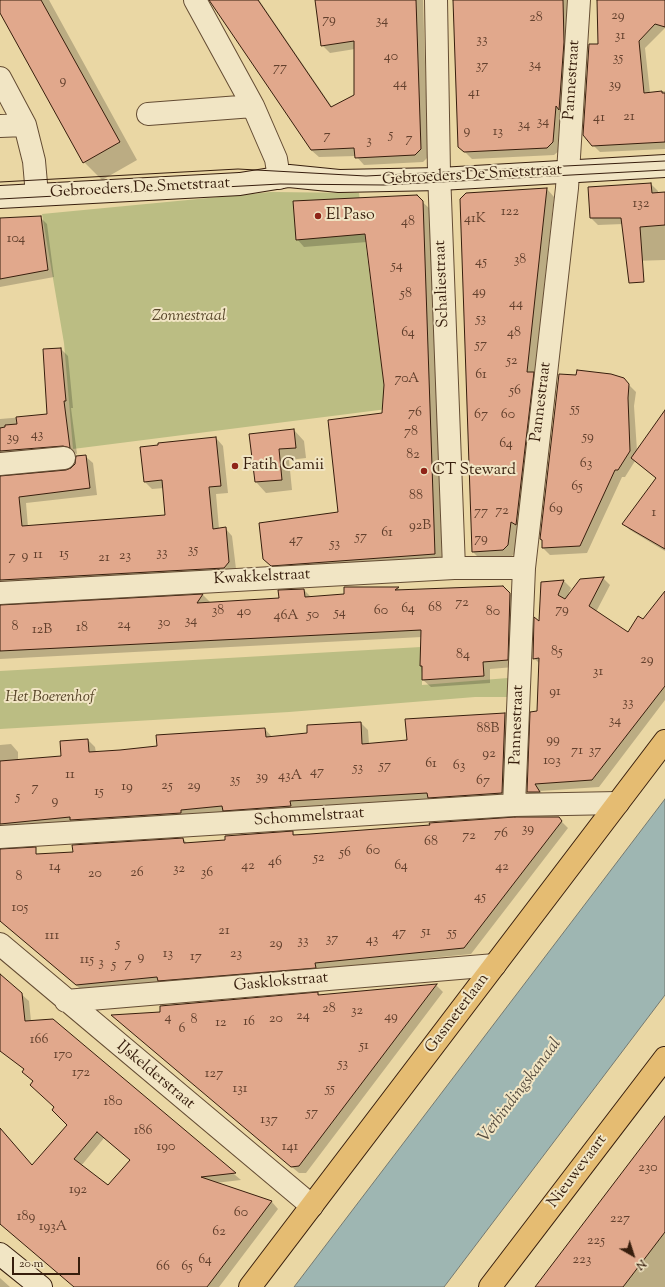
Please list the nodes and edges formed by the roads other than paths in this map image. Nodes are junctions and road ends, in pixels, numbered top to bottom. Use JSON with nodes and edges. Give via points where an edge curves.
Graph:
{"nodes":[{"id":1,"x":195,"y":0,"type":"edge"},
{"id":2,"x":436,"y":0,"type":"edge"},
{"id":3,"x":579,"y":0,"type":"edge"},
{"id":4,"x":0,"y":78,"type":"edge"},
{"id":5,"x":254,"y":106,"type":"junction"},
{"id":6,"x":148,"y":114,"type":"dead end"},
{"id":7,"x":25,"y":125,"type":"junction"},
{"id":8,"x":0,"y":126,"type":"edge"},
{"id":9,"x":665,"y":166,"type":"edge"},
{"id":10,"x":567,"y":172,"type":"junction"},
{"id":11,"x":279,"y":178,"type":"junction"},
{"id":12,"x":440,"y":179,"type":"junction"},
{"id":13,"x":0,"y":184,"type":"edge"},
{"id":14,"x":37,"y":188,"type":"junction"},
{"id":15,"x":0,"y":197,"type":"edge"},
{"id":16,"x":64,"y":458,"type":"dead end"},
{"id":17,"x":0,"y":464,"type":"edge"},
{"id":18,"x":454,"y":568,"type":"junction"},
{"id":19,"x":524,"y":568,"type":"junction"},
{"id":20,"x":0,"y":593,"type":"edge"},
{"id":21,"x":665,"y":741,"type":"edge"},
{"id":22,"x":618,"y":803,"type":"junction"},
{"id":23,"x":514,"y":805,"type":"junction"},
{"id":24,"x":0,"y":837,"type":"edge"},
{"id":25,"x":0,"y":944,"type":"edge"},
{"id":26,"x":495,"y":965,"type":"junction"},
{"id":27,"x":66,"y":1001,"type":"junction"},
{"id":28,"x":665,"y":1058,"type":"edge"},
{"id":29,"x":312,"y":1206,"type":"junction"},
{"id":30,"x":0,"y":1254,"type":"edge"},
{"id":31,"x":41,"y":1287,"type":"edge"},
{"id":32,"x":250,"y":1287,"type":"edge"},
{"id":33,"x":490,"y":1287,"type":"edge"}],
"edges":[{"from":1,"to":5,"type":"street"},
{"from":2,"to":12,"type":"street","name":"Schaliestraat"},
{"from":3,"to":10,"type":"street","name":"Pannestraat"},
{"from":4,"to":7,"type":"street"},
{"from":5,"to":6,"type":"street"},
{"from":5,"to":11,"type":"street","via":[[276,159]]},
{"from":7,"to":8,"type":"street"},
{"from":7,"to":14,"type":"street","via":[[34,161]]},
{"from":9,"to":10,"type":"street","name":"Gebroeders De Smetstraat"},
{"from":10,"to":12,"type":"street","name":"Gebroeders De Smetstraat"},
{"from":10,"to":19,"type":"street","name":"Pannestraat"},
{"from":11,"to":12,"type":"street","name":"Gebroeders De Smetstraat","via":[[289,176],[339,181]]},
{"from":11,"to":14,"type":"street","name":"Gebroeders De Smetstraat","via":[[240,184]]},
{"from":12,"to":18,"type":"street","name":"Schaliestraat"},
{"from":13,"to":14,"type":"street","name":"Gebroeders De Smetstraat"},
{"from":14,"to":15,"type":"street","name":"Gebroeders De Smetstraat"},
{"from":16,"to":17,"type":"street"},
{"from":18,"to":19,"type":"street","name":"Kwakkelstraat"},
{"from":18,"to":20,"type":"street","name":"Kwakkelstraat"},
{"from":19,"to":23,"type":"street","name":"Pannestraat"},
{"from":21,"to":22,"type":"main road","name":"Gasmeterlaan"},
{"from":22,"to":23,"type":"street","name":"Schommelstraat"},
{"from":22,"to":26,"type":"main road","name":"Gasmeterlaan"},
{"from":23,"to":24,"type":"street","name":"Schommelstraat"},
{"from":25,"to":27,"type":"street","name":"IJskelderstraat"},
{"from":26,"to":27,"type":"street","name":"Gasklokstraat"},
{"from":26,"to":29,"type":"main road","name":"Gasmeterlaan"},
{"from":27,"to":29,"type":"street","name":"IJskelderstraat"},
{"from":28,"to":33,"type":"main road","name":"Nieuwevaart"},
{"from":29,"to":32,"type":"main road","name":"Gasmeterlaan"},
{"from":30,"to":31,"type":"street"}]}
